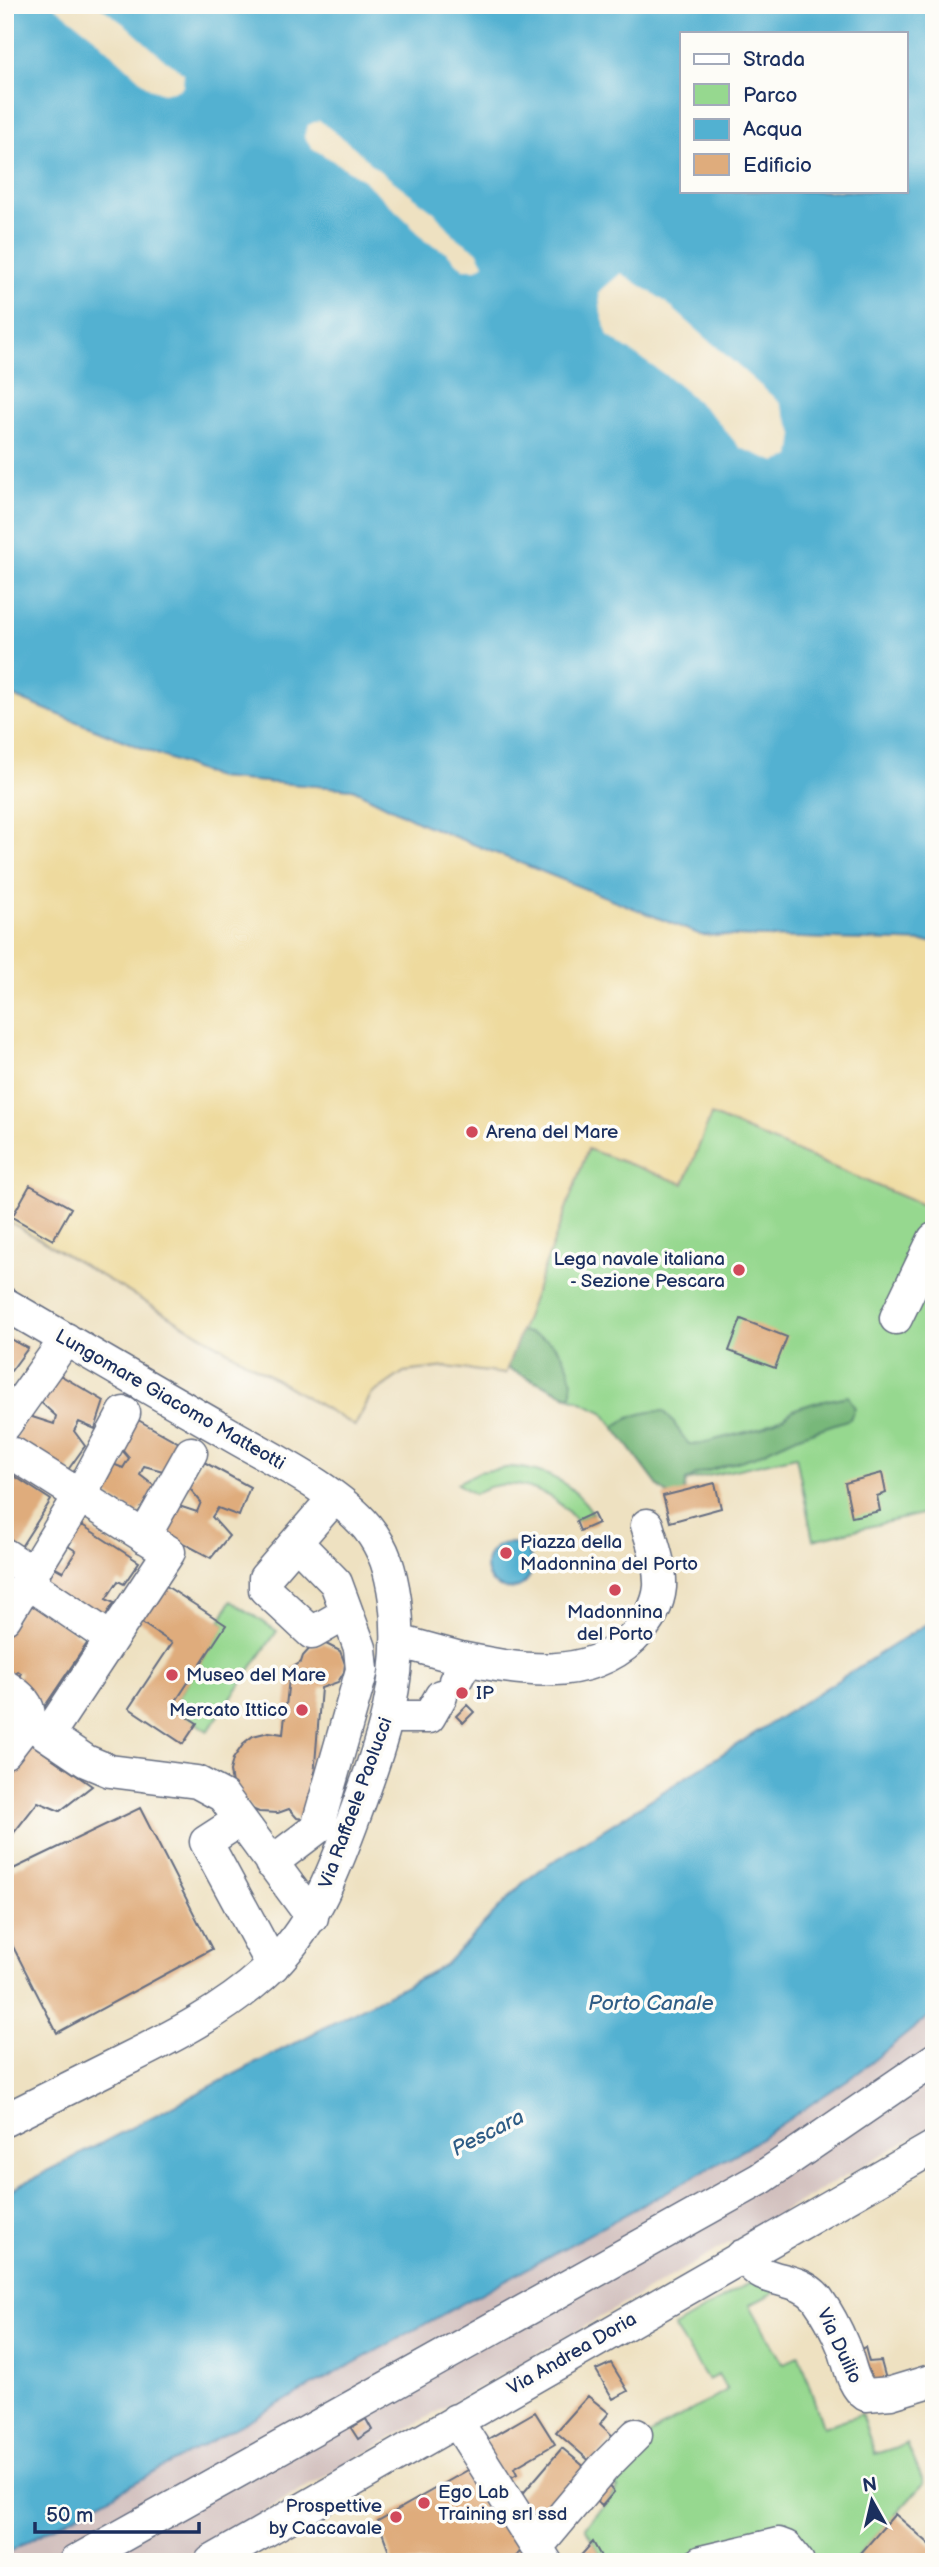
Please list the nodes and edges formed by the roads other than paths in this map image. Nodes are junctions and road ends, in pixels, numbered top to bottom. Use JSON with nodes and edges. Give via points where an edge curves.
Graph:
{"nodes":[{"id":1,"x":934,"y":1239,"type":"edge"},
{"id":2,"x":5,"y":1304,"type":"edge"},
{"id":3,"x":896,"y":1318,"type":"dead end"},
{"id":4,"x":66,"y":1339,"type":"junction"},
{"id":5,"x":124,"y":1413,"type":"dead end"},
{"id":6,"x":10,"y":1440,"type":"edge"},
{"id":7,"x":191,"y":1453,"type":"dead end"},
{"id":8,"x":79,"y":1497,"type":"junction"},
{"id":9,"x":334,"y":1498,"type":"junction"},
{"id":10,"x":647,"y":1525,"type":"dead end"},
{"id":11,"x":144,"y":1536,"type":"junction"},
{"id":12,"x":296,"y":1542,"type":"junction"},
{"id":13,"x":5,"y":1555,"type":"edge"},
{"id":14,"x":31,"y":1579,"type":"junction"},
{"id":15,"x":347,"y":1613,"type":"junction"},
{"id":16,"x":5,"y":1618,"type":"edge"},
{"id":17,"x":111,"y":1639,"type":"junction"},
{"id":18,"x":398,"y":1641,"type":"junction"},
{"id":19,"x":5,"y":1686,"type":"edge"},
{"id":20,"x":451,"y":1688,"type":"junction"},
{"id":21,"x":389,"y":1717,"type":"junction"},
{"id":22,"x":38,"y":1728,"type":"junction"},
{"id":23,"x":5,"y":1752,"type":"edge"},
{"id":24,"x":240,"y":1820,"type":"junction"},
{"id":25,"x":271,"y":1863,"type":"junction"},
{"id":26,"x":312,"y":1917,"type":"junction"},
{"id":27,"x":273,"y":1966,"type":"junction"},
{"id":28,"x":934,"y":2060,"type":"edge"},
{"id":29,"x":8,"y":2112,"type":"edge"},
{"id":30,"x":934,"y":2147,"type":"edge"},
{"id":31,"x":742,"y":2256,"type":"junction"},
{"id":32,"x":934,"y":2380,"type":"edge"},
{"id":33,"x":456,"y":2420,"type":"junction"},
{"id":34,"x":636,"y":2435,"type":"dead end"},
{"id":35,"x":542,"y":2555,"type":"edge"},
{"id":36,"x":75,"y":2562,"type":"edge"},
{"id":37,"x":211,"y":2562,"type":"edge"},
{"id":38,"x":701,"y":2562,"type":"edge"},
{"id":39,"x":798,"y":2562,"type":"edge"}],
"edges":[{"from":1,"to":3,"type":"street"},
{"from":2,"to":4,"type":"street","name":"Lungomare Giacomo Matteotti"},
{"from":4,"to":6,"type":"street"},
{"from":4,"to":9,"type":"street","name":"Lungomare Giacomo Matteotti"},
{"from":5,"to":8,"type":"street"},
{"from":6,"to":8,"type":"street"},
{"from":7,"to":11,"type":"street"},
{"from":8,"to":11,"type":"street"},
{"from":8,"to":14,"type":"street"},
{"from":9,"to":12,"type":"street"},
{"from":9,"to":18,"type":"street","name":"Via Raffaele Paolucci","via":[[368,1529],[387,1559]]},
{"from":10,"to":20,"type":"street","via":[[658,1567],[659,1594],[648,1621],[629,1642],[582,1667],[495,1665]]},
{"from":11,"to":17,"type":"street","via":[[169,1552]]},
{"from":12,"to":15,"type":"street","via":[[336,1583]]},
{"from":12,"to":15,"type":"street","via":[[265,1578],[265,1589],[312,1633]]},
{"from":13,"to":14,"type":"street"},
{"from":14,"to":16,"type":"street"},
{"from":14,"to":17,"type":"street"},
{"from":15,"to":25,"type":"street","via":[[360,1648],[362,1671],[317,1828]]},
{"from":17,"to":22,"type":"street"},
{"from":18,"to":20,"type":"street"},
{"from":18,"to":21,"type":"street","name":"Via Raffaele Paolucci"},
{"from":19,"to":22,"type":"street","via":[[26,1703]]},
{"from":20,"to":21,"type":"street"},
{"from":21,"to":26,"type":"street","name":"Via Raffaele Paolucci","via":[[348,1835]]},
{"from":22,"to":23,"type":"street"},
{"from":22,"to":24,"type":"street","name":"Via Raffaele Paolucci","via":[[86,1761],[110,1771],[197,1782],[223,1796]]},
{"from":24,"to":25,"type":"street","name":"Via Raffaele Paolucci"},
{"from":24,"to":27,"type":"street","via":[[206,1842]]},
{"from":25,"to":26,"type":"street","name":"Via Raffaele Paolucci"},
{"from":26,"to":27,"type":"street","name":"Via Raffaele Paolucci"},
{"from":27,"to":29,"type":"street","name":"Via Raffaele Paolucci","via":[[244,1991],[174,2035]]},
{"from":28,"to":36,"type":"street","via":[[760,2179]]},
{"from":30,"to":31,"type":"street","name":"Via Andrea Doria"},
{"from":31,"to":32,"type":"street","name":"Via Duilio","via":[[765,2275],[809,2289],[820,2302],[843,2345],[855,2381],[866,2395]]},
{"from":31,"to":33,"type":"street","name":"Via Andrea Doria"},
{"from":33,"to":35,"type":"street"},
{"from":33,"to":37,"type":"street","name":"Via Andrea Doria"},
{"from":34,"to":35,"type":"street","via":[[604,2467]]},
{"from":38,"to":39,"type":"street","via":[[778,2544]]}]}
